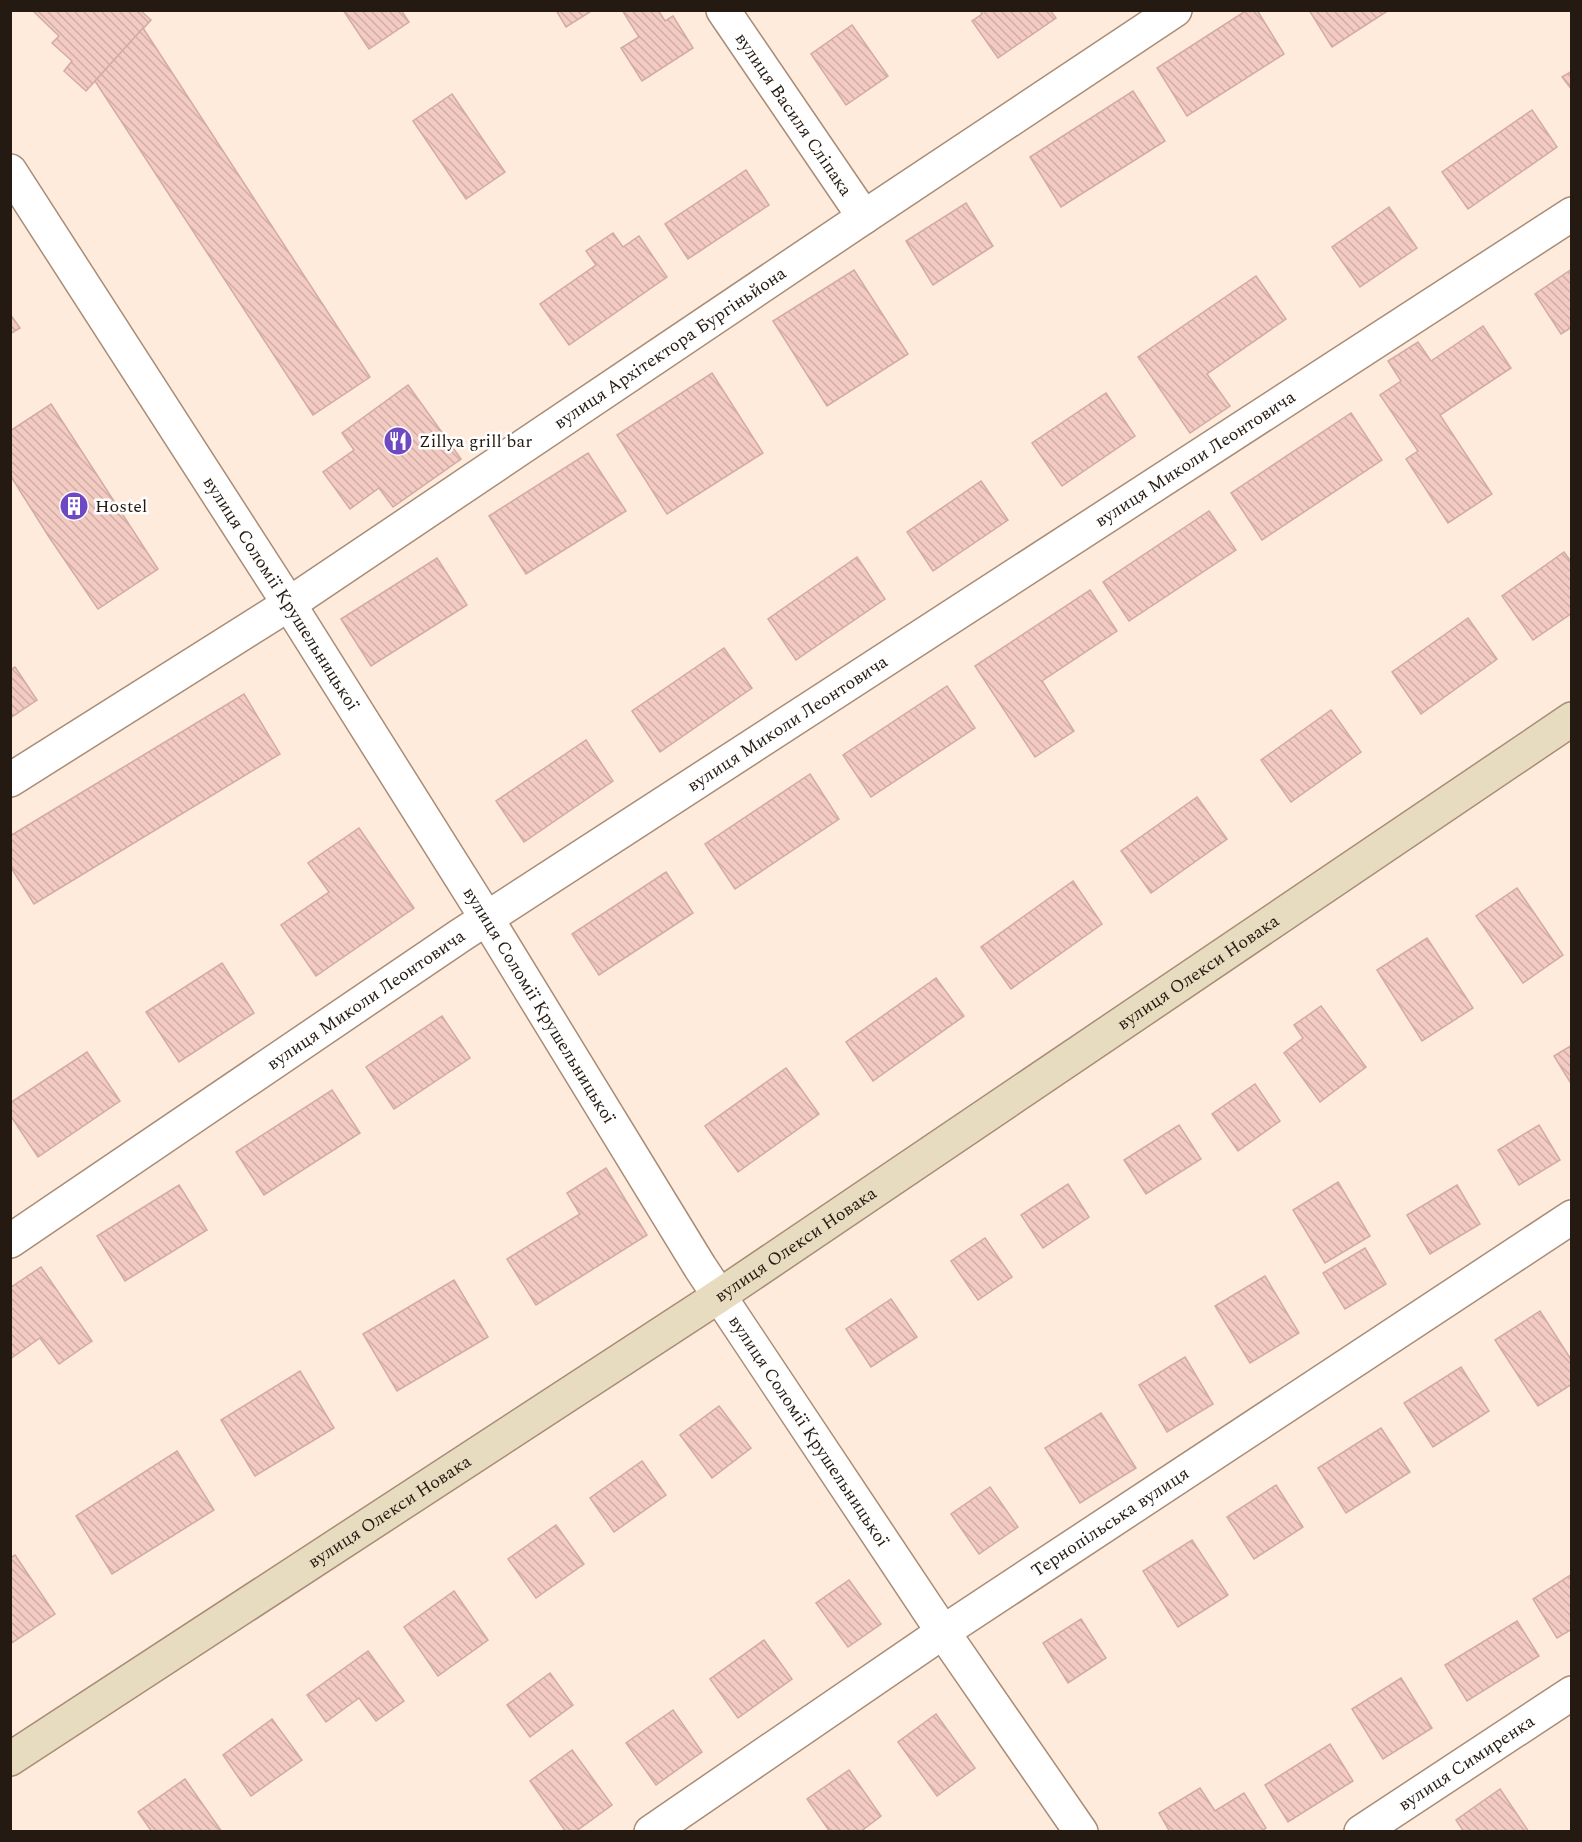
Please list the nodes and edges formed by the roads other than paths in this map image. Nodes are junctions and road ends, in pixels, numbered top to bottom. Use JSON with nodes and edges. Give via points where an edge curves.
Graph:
{"nodes":[{"id":1,"x":723,"y":10,"type":"edge"},
{"id":2,"x":1175,"y":10,"type":"edge"},
{"id":3,"x":10,"y":171,"type":"edge"},
{"id":4,"x":1572,"y":214,"type":"edge"},
{"id":5,"x":864,"y":217,"type":"junction"},
{"id":6,"x":289,"y":604,"type":"junction"},
{"id":7,"x":1572,"y":719,"type":"edge"},
{"id":8,"x":10,"y":780,"type":"edge"},
{"id":9,"x":487,"y":919,"type":"junction"},
{"id":10,"x":1572,"y":1217,"type":"edge"},
{"id":11,"x":10,"y":1241,"type":"edge"},
{"id":12,"x":719,"y":1296,"type":"junction"},
{"id":13,"x":943,"y":1632,"type":"junction"},
{"id":14,"x":1572,"y":1693,"type":"edge"},
{"id":15,"x":10,"y":1759,"type":"edge"},
{"id":16,"x":651,"y":1832,"type":"edge"},
{"id":17,"x":1081,"y":1832,"type":"edge"},
{"id":18,"x":1361,"y":1832,"type":"edge"}],
"edges":[{"from":1,"to":5,"type":"street","name":"вулиця Василя Сліпака"},
{"from":2,"to":5,"type":"street","name":"вулиця Архітектора Бургіньйона"},
{"from":3,"to":6,"type":"street","name":"вулиця Соломії Крушельницької"},
{"from":4,"to":9,"type":"street","name":"вулиця Миколи Леонтовича"},
{"from":5,"to":6,"type":"street","name":"вулиця Архітектора Бургіньйона"},
{"from":6,"to":8,"type":"street","name":"вулиця Архітектора Бургіньйона"},
{"from":6,"to":9,"type":"street","name":"вулиця Соломії Крушельницької"},
{"from":7,"to":12,"type":"main road","name":"вулиця Олекси Новака"},
{"from":9,"to":11,"type":"street","name":"вулиця Миколи Леонтовича"},
{"from":9,"to":12,"type":"street","name":"вулиця Соломії Крушельницької"},
{"from":10,"to":13,"type":"street","name":"Тернопільська вулиця"},
{"from":12,"to":13,"type":"street","name":"вулиця Соломії Крушельницької"},
{"from":12,"to":15,"type":"main road","name":"вулиця Олекси Новака"},
{"from":13,"to":16,"type":"street","name":"Тернопільська вулиця"},
{"from":13,"to":17,"type":"street","name":"вулиця Соломії Крушельницької"},
{"from":14,"to":18,"type":"street","name":"вулиця Симиренка"}]}
